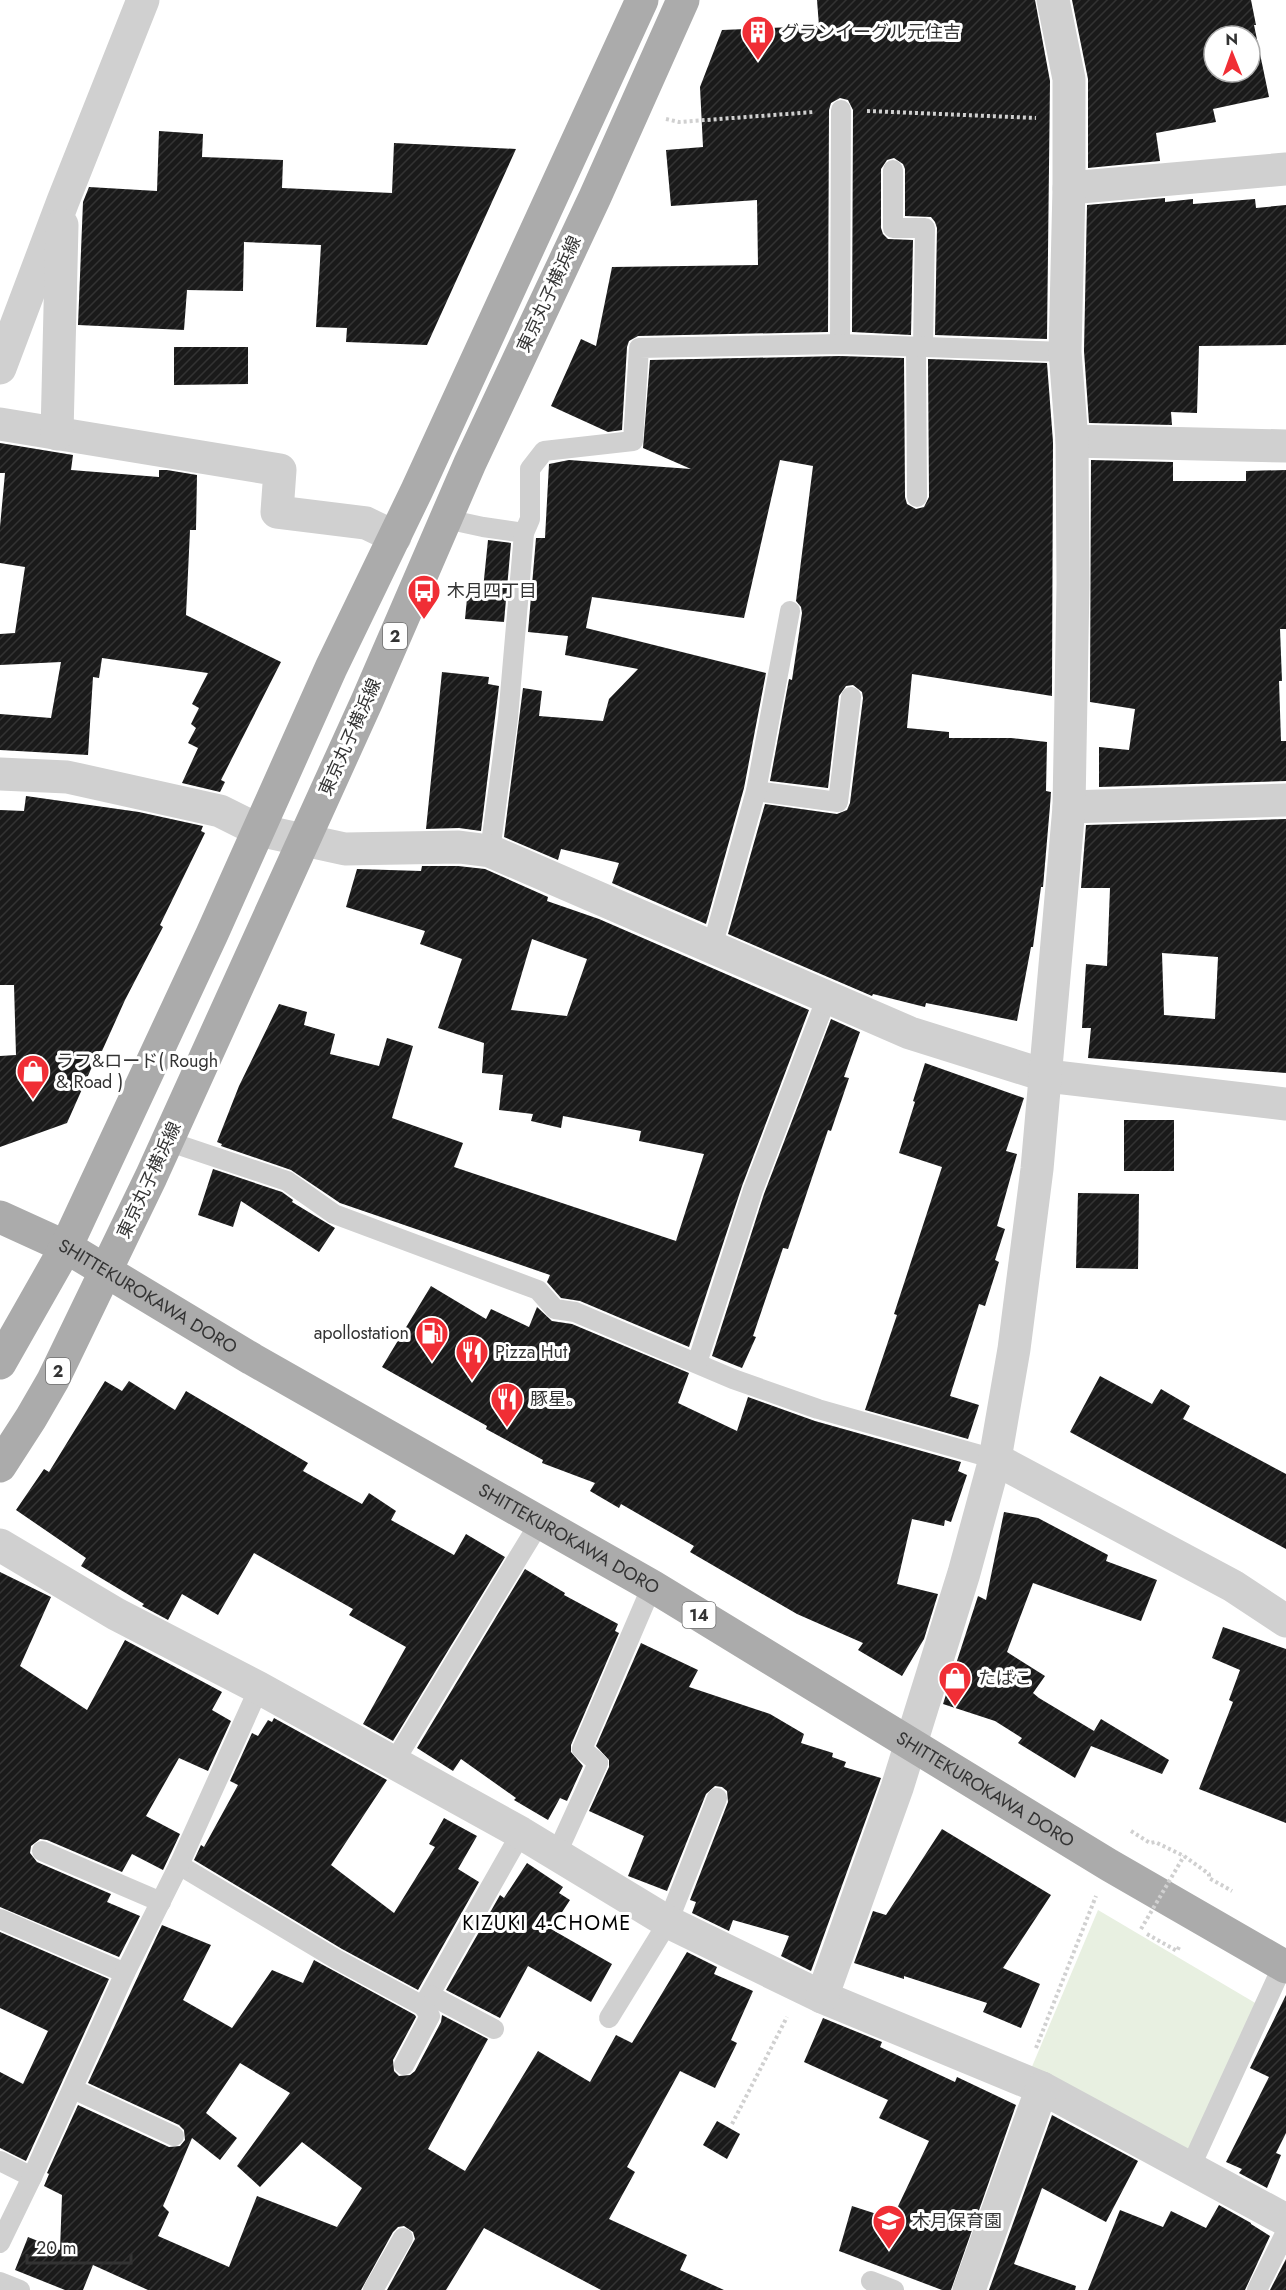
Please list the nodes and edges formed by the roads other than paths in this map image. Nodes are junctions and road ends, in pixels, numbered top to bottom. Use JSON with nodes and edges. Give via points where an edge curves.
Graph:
{"nodes":[{"id":1,"x":143,"y":0,"type":"edge"},
{"id":2,"x":642,"y":0,"type":"edge"},
{"id":3,"x":683,"y":0,"type":"edge"},
{"id":4,"x":1053,"y":0,"type":"edge"},
{"id":5,"x":841,"y":110,"type":"dead end"},
{"id":6,"x":1286,"y":169,"type":"edge"},
{"id":7,"x":892,"y":170,"type":"dead end"},
{"id":8,"x":1070,"y":188,"type":"junction"},
{"id":9,"x":63,"y":201,"type":"junction"},
{"id":10,"x":840,"y":344,"type":"junction"},
{"id":11,"x":920,"y":347,"type":"junction"},
{"id":12,"x":1065,"y":352,"type":"junction"},
{"id":13,"x":0,"y":368,"type":"edge"},
{"id":14,"x":0,"y":424,"type":"edge"},
{"id":15,"x":57,"y":434,"type":"junction"},
{"id":16,"x":1072,"y":441,"type":"junction"},
{"id":17,"x":1286,"y":446,"type":"edge"},
{"id":18,"x":916,"y":497,"type":"dead end"},
{"id":19,"x":446,"y":519,"type":"junction"},
{"id":20,"x":524,"y":533,"type":"junction"},
{"id":21,"x":394,"y":537,"type":"junction"},
{"id":22,"x":790,"y":610,"type":"dead end"},
{"id":23,"x":851,"y":697,"type":"dead end"},
{"id":24,"x":0,"y":774,"type":"edge"},
{"id":25,"x":756,"y":790,"type":"junction"},
{"id":26,"x":1286,"y":800,"type":"edge"},
{"id":27,"x":1069,"y":807,"type":"junction"},
{"id":28,"x":258,"y":830,"type":"junction"},
{"id":29,"x":304,"y":840,"type":"junction"},
{"id":30,"x":490,"y":851,"type":"junction"},
{"id":31,"x":712,"y":947,"type":"junction"},
{"id":32,"x":827,"y":997,"type":"junction"},
{"id":33,"x":1047,"y":1076,"type":"junction"},
{"id":34,"x":1286,"y":1104,"type":"edge"},
{"id":35,"x":167,"y":1141,"type":"junction"},
{"id":36,"x":0,"y":1217,"type":"edge"},
{"id":37,"x":66,"y":1247,"type":"junction"},
{"id":38,"x":107,"y":1271,"type":"junction"},
{"id":39,"x":0,"y":1363,"type":"edge"},
{"id":40,"x":696,"y":1363,"type":"junction"},
{"id":41,"x":995,"y":1459,"type":"junction"},
{"id":42,"x":0,"y":1466,"type":"edge"},
{"id":43,"x":540,"y":1522,"type":"junction"},
{"id":44,"x":0,"y":1545,"type":"edge"},
{"id":45,"x":652,"y":1586,"type":"junction"},
{"id":46,"x":1286,"y":1621,"type":"edge"},
{"id":47,"x":259,"y":1688,"type":"junction"},
{"id":48,"x":911,"y":1743,"type":"junction"},
{"id":49,"x":394,"y":1762,"type":"junction"},
{"id":50,"x":717,"y":1798,"type":"dead end"},
{"id":51,"x":521,"y":1833,"type":"junction"},
{"id":52,"x":42,"y":1851,"type":"dead end"},
{"id":53,"x":556,"y":1854,"type":"junction"},
{"id":54,"x":179,"y":1864,"type":"junction"},
{"id":55,"x":161,"y":1902,"type":"junction"},
{"id":56,"x":0,"y":1920,"type":"edge"},
{"id":57,"x":668,"y":1922,"type":"junction"},
{"id":58,"x":1285,"y":1966,"type":"edge"},
{"id":59,"x":125,"y":1973,"type":"junction"},
{"id":60,"x":812,"y":1992,"type":"junction"},
{"id":61,"x":427,"y":2001,"type":"junction"},
{"id":62,"x":609,"y":2018,"type":"dead end"},
{"id":63,"x":494,"y":2029,"type":"dead end"},
{"id":64,"x":404,"y":2065,"type":"dead end"},
{"id":65,"x":1033,"y":2084,"type":"junction"},
{"id":66,"x":73,"y":2089,"type":"junction"},
{"id":67,"x":174,"y":2136,"type":"dead end"},
{"id":68,"x":0,"y":2161,"type":"edge"},
{"id":69,"x":1190,"y":2168,"type":"junction"},
{"id":70,"x":32,"y":2177,"type":"junction"},
{"id":71,"x":1286,"y":2220,"type":"edge"},
{"id":72,"x":1286,"y":2232,"type":"edge"},
{"id":73,"x":403,"y":2238,"type":"dead end"},
{"id":74,"x":0,"y":2243,"type":"edge"},
{"id":75,"x":871,"y":2281,"type":"dead end"},
{"id":76,"x":0,"y":2282,"type":"edge"},
{"id":77,"x":20,"y":2290,"type":"edge"},
{"id":78,"x":373,"y":2290,"type":"edge"},
{"id":79,"x":894,"y":2290,"type":"edge"},
{"id":80,"x":969,"y":2290,"type":"edge"},
{"id":81,"x":1257,"y":2290,"type":"edge"}],
"edges":[{"from":1,"to":9,"type":"street"},
{"from":2,"to":21,"type":"main road"},
{"from":3,"to":19,"type":"main road","name":"東京丸子横浜線","number":"2"},
{"from":4,"to":8,"type":"street","via":[[1069,79]]},
{"from":5,"to":10,"type":"lane"},
{"from":6,"to":8,"type":"street"},
{"from":7,"to":11,"type":"lane","via":[[893,228],[925,228]]},
{"from":8,"to":12,"type":"street"},
{"from":9,"to":13,"type":"street"},
{"from":9,"to":15,"type":"street"},
{"from":10,"to":11,"type":"lane"},
{"from":10,"to":20,"type":"lane","via":[[639,348],[633,441],[544,451],[530,469],[530,519]]},
{"from":11,"to":12,"type":"lane"},
{"from":11,"to":18,"type":"lane"},
{"from":12,"to":16,"type":"street"},
{"from":14,"to":15,"type":"street"},
{"from":15,"to":21,"type":"street","via":[[280,470],[277,512],[366,523]]},
{"from":16,"to":17,"type":"street"},
{"from":16,"to":27,"type":"street"},
{"from":19,"to":20,"type":"lane"},
{"from":19,"to":29,"type":"main road","name":"東京丸子横浜線","number":"2"},
{"from":20,"to":30,"type":"lane","via":[[508,717]]},
{"from":21,"to":28,"type":"main road"},
{"from":22,"to":25,"type":"lane"},
{"from":23,"to":25,"type":"lane","via":[[838,802]]},
{"from":24,"to":28,"type":"street","via":[[67,777],[220,811]]},
{"from":25,"to":31,"type":"lane"},
{"from":26,"to":27,"type":"street"},
{"from":27,"to":33,"type":"street"},
{"from":28,"to":29,"type":"street"},
{"from":28,"to":37,"type":"main road"},
{"from":29,"to":30,"type":"street","via":[[345,849],[459,847]]},
{"from":29,"to":35,"type":"main road","name":"東京丸子横浜線","number":"2"},
{"from":30,"to":31,"type":"street"},
{"from":31,"to":32,"type":"street"},
{"from":32,"to":33,"type":"street","via":[[910,1033]]},
{"from":32,"to":40,"type":"lane","via":[[753,1190]]},
{"from":33,"to":34,"type":"street"},
{"from":33,"to":41,"type":"street","via":[[1014,1349]]},
{"from":35,"to":38,"type":"main road","name":"東京丸子横浜線","number":"2"},
{"from":35,"to":40,"type":"lane","via":[[287,1181],[334,1214],[538,1290],[555,1309],[575,1312]]},
{"from":36,"to":37,"type":"main road","name":"SHITTEKUROKAWA DORO","number":"14"},
{"from":37,"to":38,"type":"main road","name":"SHITTEKUROKAWA DORO","number":"14"},
{"from":37,"to":39,"type":"main road"},
{"from":38,"to":42,"type":"main road","name":"東京丸子横浜線","number":"2","via":[[53,1380]]},
{"from":38,"to":43,"type":"main road","name":"SHITTEKUROKAWA DORO","number":"14","via":[[252,1359]]},
{"from":40,"to":41,"type":"lane","via":[[818,1409]]},
{"from":41,"to":46,"type":"street","via":[[1233,1586]]},
{"from":41,"to":48,"type":"street"},
{"from":43,"to":45,"type":"main road","name":"SHITTEKUROKAWA DORO","number":"14"},
{"from":43,"to":49,"type":"lane"},
{"from":44,"to":47,"type":"street","via":[[116,1614]]},
{"from":45,"to":48,"type":"main road","name":"SHITTEKUROKAWA DORO","number":"14"},
{"from":45,"to":53,"type":"lane","via":[[582,1749],[598,1763]]},
{"from":47,"to":49,"type":"street"},
{"from":47,"to":54,"type":"lane"},
{"from":48,"to":58,"type":"main road","name":"SHITTEKUROKAWA DORO","number":"14","via":[[1109,1865]]},
{"from":48,"to":60,"type":"street","via":[[897,1788]]},
{"from":49,"to":51,"type":"street"},
{"from":50,"to":57,"type":"lane"},
{"from":51,"to":53,"type":"street"},
{"from":51,"to":61,"type":"lane"},
{"from":52,"to":55,"type":"lane"},
{"from":53,"to":57,"type":"street"},
{"from":54,"to":55,"type":"lane"},
{"from":54,"to":61,"type":"lane","via":[[336,1959]]},
{"from":55,"to":59,"type":"lane"},
{"from":56,"to":59,"type":"lane"},
{"from":57,"to":60,"type":"street"},
{"from":57,"to":62,"type":"lane"},
{"from":58,"to":69,"type":"lane"},
{"from":59,"to":66,"type":"lane"},
{"from":60,"to":65,"type":"street"},
{"from":61,"to":63,"type":"lane"},
{"from":61,"to":64,"type":"lane","via":[[430,2016]]},
{"from":65,"to":69,"type":"street"},
{"from":65,"to":80,"type":"street"},
{"from":66,"to":67,"type":"lane"},
{"from":66,"to":70,"type":"lane"},
{"from":68,"to":70,"type":"lane"},
{"from":69,"to":71,"type":"street"},
{"from":70,"to":74,"type":"lane"},
{"from":72,"to":81,"type":"lane"},
{"from":73,"to":78,"type":"lane"},
{"from":75,"to":79,"type":"lane"},
{"from":76,"to":77,"type":"lane"}]}
